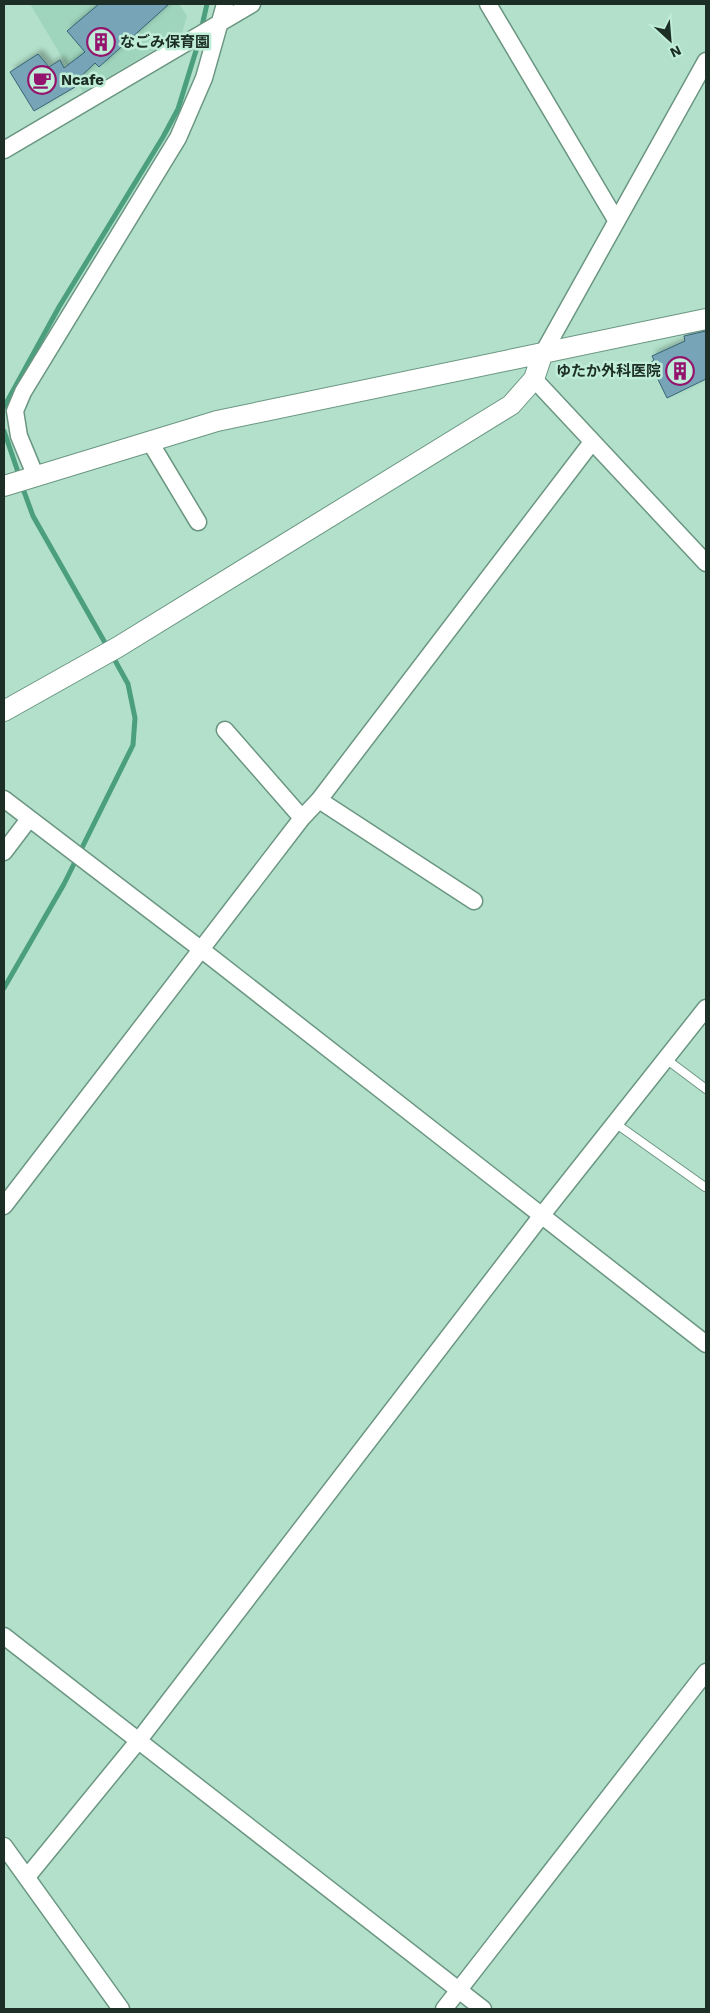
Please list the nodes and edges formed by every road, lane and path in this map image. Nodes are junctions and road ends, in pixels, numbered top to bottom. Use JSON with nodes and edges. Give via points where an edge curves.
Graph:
{"nodes":[{"id":1,"x":225,"y":4,"type":"edge"},
{"id":2,"x":252,"y":4,"type":"edge"},
{"id":3,"x":488,"y":4,"type":"edge"},
{"id":4,"x":217,"y":25,"type":"junction"},
{"id":5,"x":706,"y":61,"type":"edge"},
{"id":6,"x":4,"y":150,"type":"edge"},
{"id":7,"x":616,"y":220,"type":"junction"},
{"id":8,"x":706,"y":319,"type":"edge"},
{"id":9,"x":542,"y":355,"type":"junction"},
{"id":10,"x":534,"y":379,"type":"junction"},
{"id":11,"x":150,"y":442,"type":"junction"},
{"id":12,"x":592,"y":442,"type":"junction"},
{"id":13,"x":20,"y":481,"type":"edge"},
{"id":14,"x":198,"y":522,"type":"dead end"},
{"id":15,"x":706,"y":563,"type":"edge"},
{"id":16,"x":4,"y":711,"type":"edge"},
{"id":17,"x":225,"y":730,"type":"dead end"},
{"id":18,"x":4,"y":799,"type":"edge"},
{"id":19,"x":319,"y":800,"type":"junction"},
{"id":20,"x":302,"y":818,"type":"junction"},
{"id":21,"x":29,"y":819,"type":"junction"},
{"id":22,"x":4,"y":852,"type":"edge"},
{"id":23,"x":474,"y":901,"type":"dead end"},
{"id":24,"x":202,"y":950,"type":"junction"},
{"id":25,"x":706,"y":1008,"type":"edge"},
{"id":26,"x":666,"y":1059,"type":"junction"},
{"id":27,"x":706,"y":1089,"type":"edge"},
{"id":28,"x":615,"y":1123,"type":"junction"},
{"id":29,"x":705,"y":1187,"type":"dead end"},
{"id":30,"x":4,"y":1206,"type":"edge"},
{"id":31,"x":542,"y":1215,"type":"junction"},
{"id":32,"x":706,"y":1344,"type":"edge"},
{"id":33,"x":4,"y":1636,"type":"edge"},
{"id":34,"x":706,"y":1672,"type":"edge"},
{"id":35,"x":139,"y":1740,"type":"junction"},
{"id":36,"x":4,"y":1846,"type":"edge"},
{"id":37,"x":27,"y":1877,"type":"junction"},
{"id":38,"x":459,"y":1990,"type":"junction"},
{"id":39,"x":121,"y":2009,"type":"edge"},
{"id":40,"x":444,"y":2009,"type":"edge"},
{"id":41,"x":484,"y":2009,"type":"edge"}],
"edges":[{"from":1,"to":4,"type":"street"},
{"from":2,"to":4,"type":"street"},
{"from":3,"to":7,"type":"street"},
{"from":4,"to":6,"type":"street"},
{"from":4,"to":13,"type":"street","via":[[204,78],[178,138],[23,392],[15,411],[20,436]]},
{"from":5,"to":7,"type":"street"},
{"from":7,"to":9,"type":"street"},
{"from":8,"to":9,"type":"street"},
{"from":9,"to":10,"type":"street"},
{"from":9,"to":11,"type":"street","via":[[217,421]]},
{"from":10,"to":12,"type":"street"},
{"from":10,"to":16,"type":"street","via":[[511,405],[110,651]]},
{"from":11,"to":13,"type":"street"},
{"from":11,"to":14,"type":"street"},
{"from":12,"to":15,"type":"street"},
{"from":12,"to":19,"type":"street"},
{"from":17,"to":20,"type":"street"},
{"from":18,"to":21,"type":"street"},
{"from":19,"to":20,"type":"street"},
{"from":19,"to":23,"type":"street"},
{"from":20,"to":24,"type":"street"},
{"from":21,"to":22,"type":"street"},
{"from":21,"to":24,"type":"street"},
{"from":24,"to":30,"type":"street"},
{"from":24,"to":31,"type":"street"},
{"from":25,"to":26,"type":"street"},
{"from":26,"to":27,"type":"lane"},
{"from":26,"to":28,"type":"street"},
{"from":28,"to":29,"type":"lane"},
{"from":28,"to":31,"type":"street"},
{"from":31,"to":32,"type":"street"},
{"from":31,"to":35,"type":"street"},
{"from":33,"to":35,"type":"street"},
{"from":34,"to":38,"type":"street"},
{"from":35,"to":37,"type":"street"},
{"from":35,"to":38,"type":"street"},
{"from":36,"to":37,"type":"street"},
{"from":37,"to":39,"type":"street"},
{"from":38,"to":40,"type":"street"},
{"from":38,"to":41,"type":"street"}]}
